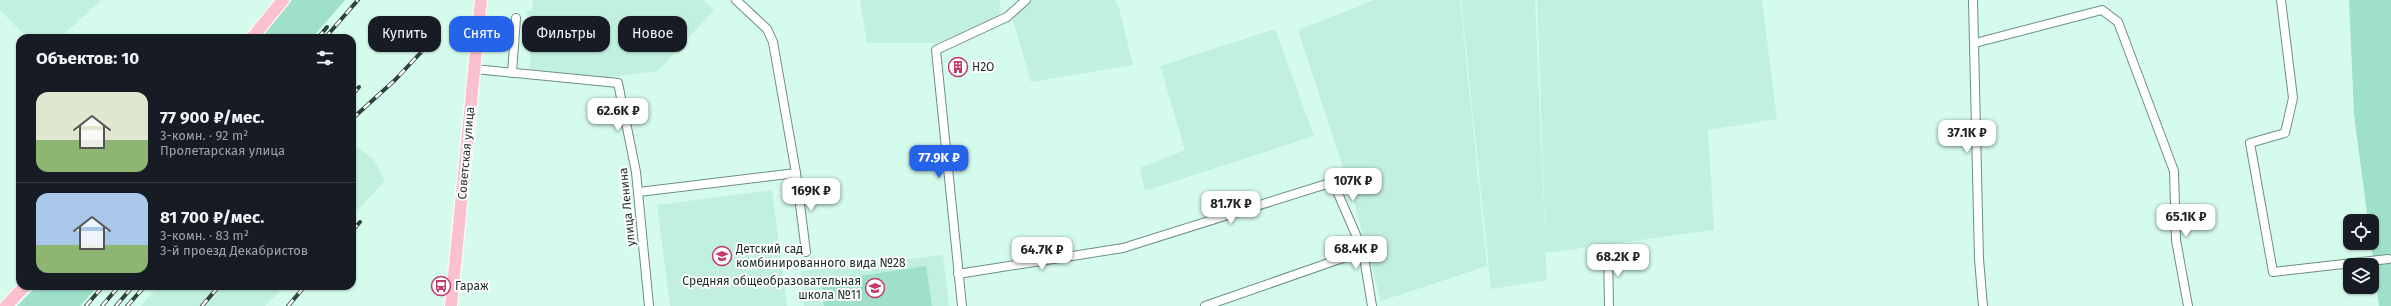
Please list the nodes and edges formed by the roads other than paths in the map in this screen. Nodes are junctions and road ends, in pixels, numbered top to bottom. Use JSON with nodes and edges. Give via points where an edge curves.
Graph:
{"nodes":[{"id":1,"x":283,"y":0,"type":"edge"},
{"id":2,"x":481,"y":0,"type":"edge"},
{"id":3,"x":736,"y":0,"type":"edge"},
{"id":4,"x":1026,"y":0,"type":"edge"},
{"id":5,"x":1973,"y":0,"type":"edge"},
{"id":6,"x":2281,"y":0,"type":"edge"},
{"id":7,"x":516,"y":18,"type":"dead end"},
{"id":8,"x":255,"y":34,"type":"edge"},
{"id":9,"x":1975,"y":43,"type":"junction"},
{"id":10,"x":474,"y":69,"type":"junction"},
{"id":11,"x":512,"y":73,"type":"junction"},
{"id":12,"x":796,"y":173,"type":"junction"},
{"id":13,"x":639,"y":192,"type":"junction"},
{"id":14,"x":1608,"y":250,"type":"dead end"},
{"id":15,"x":806,"y":252,"type":"dead end"},
{"id":16,"x":1363,"y":252,"type":"junction"},
{"id":17,"x":2388,"y":259,"type":"dead end"},
{"id":18,"x":958,"y":274,"type":"junction"},
{"id":19,"x":21,"y":290,"type":"edge"},
{"id":20,"x":6,"y":306,"type":"edge"},
{"id":21,"x":451,"y":306,"type":"edge"},
{"id":22,"x":650,"y":306,"type":"edge"},
{"id":23,"x":962,"y":306,"type":"edge"},
{"id":24,"x":1205,"y":306,"type":"edge"},
{"id":25,"x":1372,"y":306,"type":"edge"},
{"id":26,"x":1608,"y":306,"type":"edge"},
{"id":27,"x":1983,"y":306,"type":"edge"},
{"id":28,"x":2188,"y":306,"type":"edge"}],
"edges":[{"from":1,"to":8,"type":"main road"},
{"from":2,"to":10,"type":"main road","name":"Советская улица"},
{"from":3,"to":12,"type":"street","via":[[767,29],[773,42]]},
{"from":4,"to":18,"type":"street","via":[[1007,17],[936,50]]},
{"from":5,"to":9,"type":"street"},
{"from":6,"to":17,"type":"street","via":[[2293,98],[2285,132],[2250,143],[2273,272]]},
{"from":7,"to":11,"type":"street"},
{"from":9,"to":27,"type":"street","via":[[1979,259]]},
{"from":9,"to":28,"type":"street","via":[[2102,10],[2118,22],[2174,171],[2176,240]]},
{"from":10,"to":11,"type":"street","name":"улица Ленина"},
{"from":10,"to":21,"type":"main road","name":"Советская улица"},
{"from":11,"to":13,"type":"street","name":"улица Ленина","via":[[618,83]]},
{"from":12,"to":13,"type":"street"},
{"from":12,"to":15,"type":"street"},
{"from":13,"to":22,"type":"street","name":"улица Ленина"},
{"from":14,"to":26,"type":"street"},
{"from":16,"to":18,"type":"street","via":[[1333,182],[1123,248]]},
{"from":16,"to":24,"type":"street"},
{"from":16,"to":25,"type":"street"},
{"from":18,"to":23,"type":"street"},
{"from":19,"to":20,"type":"main road"}]}
